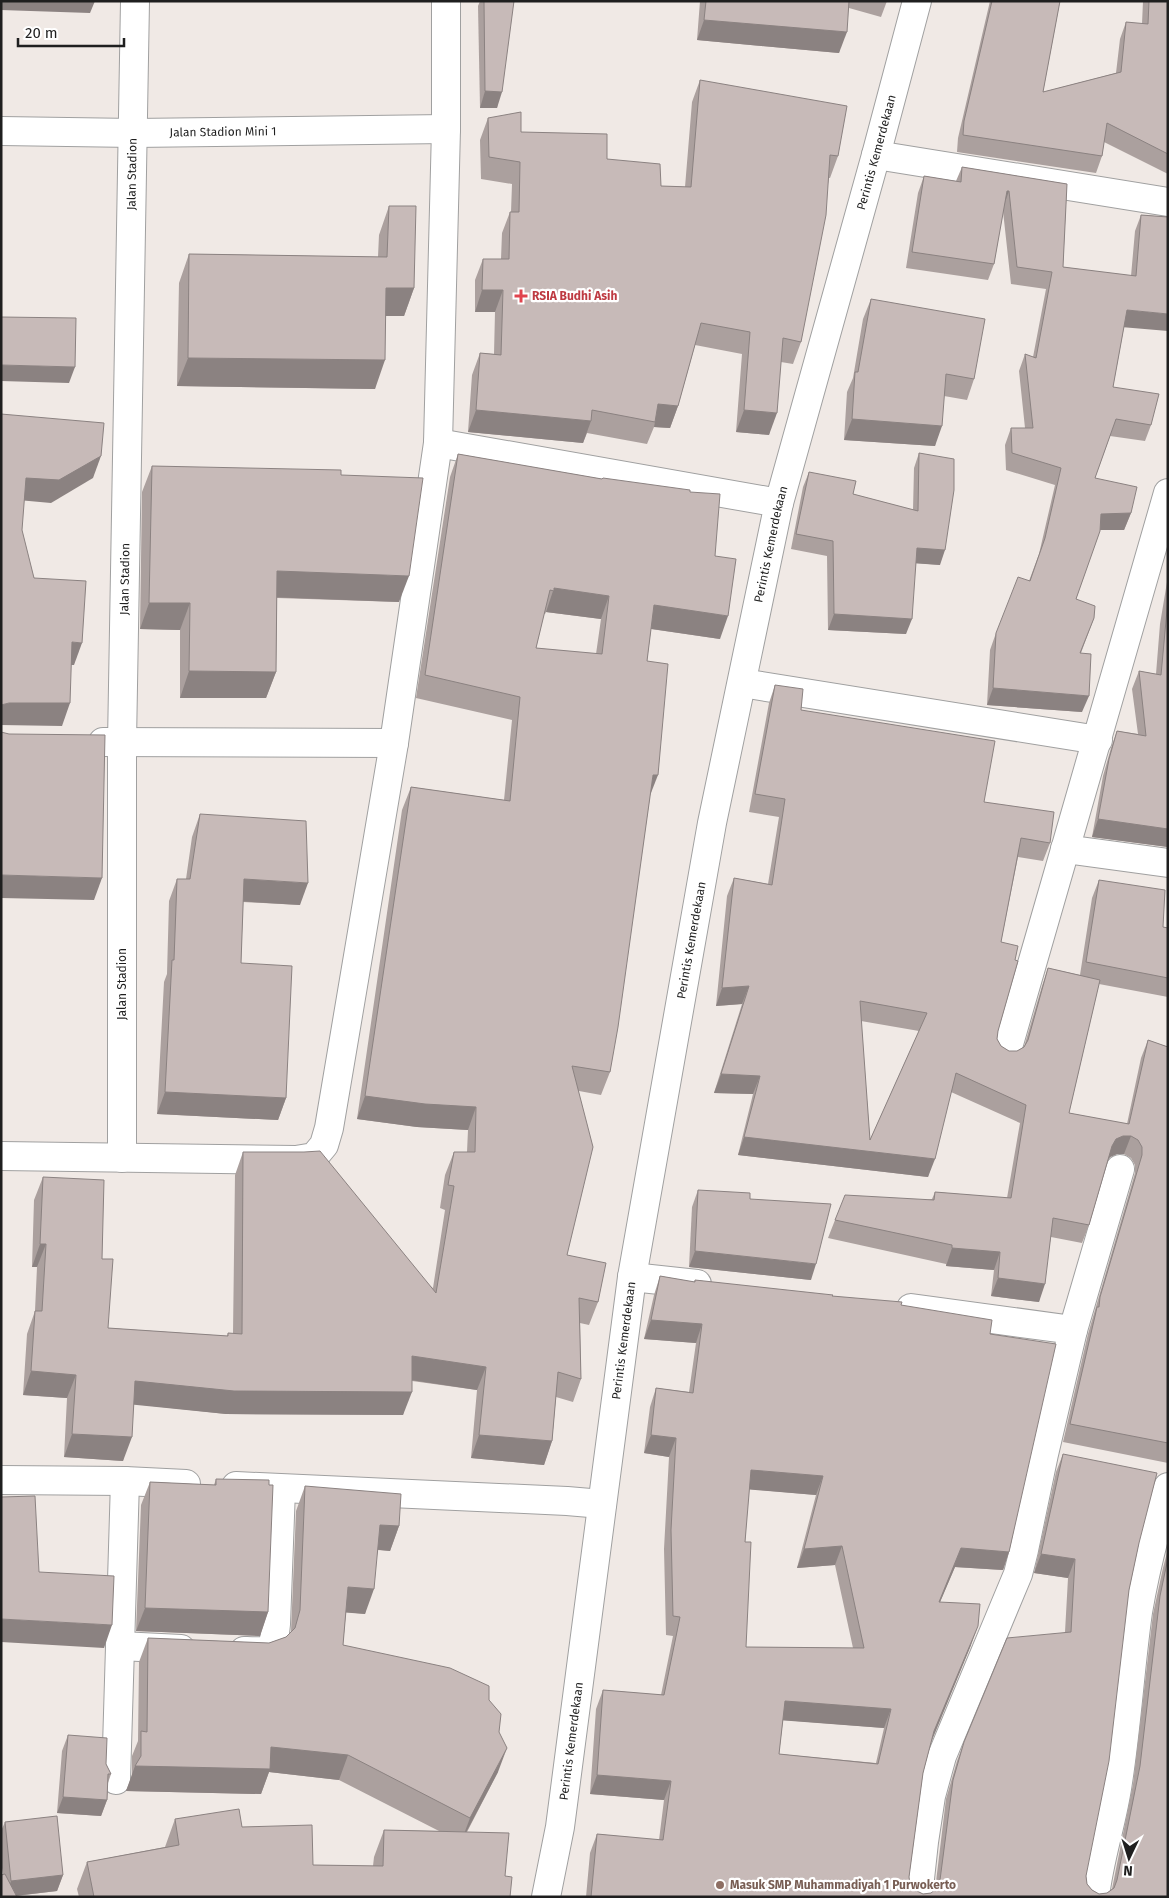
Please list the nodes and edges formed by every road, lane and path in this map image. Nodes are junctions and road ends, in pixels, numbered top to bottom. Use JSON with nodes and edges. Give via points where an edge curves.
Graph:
{"nodes":[{"id":1,"x":135,"y":1,"type":"edge"},
{"id":2,"x":446,"y":1,"type":"edge"},
{"id":3,"x":917,"y":1,"type":"edge"},
{"id":4,"x":446,"y":130,"type":"junction"},
{"id":5,"x":1,"y":131,"type":"edge"},
{"id":6,"x":134,"y":133,"type":"junction"},
{"id":7,"x":876,"y":155,"type":"junction"},
{"id":8,"x":1168,"y":202,"type":"edge"},
{"id":9,"x":438,"y":443,"type":"junction"},
{"id":10,"x":1168,"y":493,"type":"edge"},
{"id":11,"x":779,"y":503,"type":"junction"},
{"id":12,"x":742,"y":683,"type":"junction"},
{"id":13,"x":1098,"y":740,"type":"junction"},
{"id":14,"x":75,"y":742,"type":"edge"},
{"id":15,"x":122,"y":743,"type":"junction"},
{"id":16,"x":394,"y":743,"type":"junction"},
{"id":17,"x":1065,"y":849,"type":"junction"},
{"id":18,"x":1168,"y":863,"type":"edge"},
{"id":19,"x":1006,"y":1054,"type":"edge"},
{"id":20,"x":1,"y":1156,"type":"edge"},
{"id":21,"x":122,"y":1158,"type":"junction"},
{"id":22,"x":1120,"y":1169,"type":"dead end"},
{"id":23,"x":632,"y":1276,"type":"junction"},
{"id":24,"x":719,"y":1286,"type":"edge"},
{"id":25,"x":884,"y":1304,"type":"edge"},
{"id":26,"x":1073,"y":1330,"type":"junction"},
{"id":27,"x":1044,"y":1454,"type":"junction"},
{"id":28,"x":1072,"y":1460,"type":"edge"},
{"id":29,"x":1,"y":1480,"type":"edge"},
{"id":30,"x":1161,"y":1480,"type":"edge"},
{"id":31,"x":125,"y":1481,"type":"junction"},
{"id":32,"x":281,"y":1489,"type":"junction"},
{"id":33,"x":602,"y":1504,"type":"junction"},
{"id":34,"x":120,"y":1646,"type":"junction"},
{"id":35,"x":116,"y":1780,"type":"dead end"},
{"id":36,"x":546,"y":1897,"type":"edge"},
{"id":37,"x":918,"y":1897,"type":"edge"},
{"id":38,"x":1095,"y":1897,"type":"edge"}],
"edges":[{"from":1,"to":6,"type":"street","name":"Jalan Stadion"},
{"from":2,"to":4,"type":"street"},
{"from":3,"to":7,"type":"street","name":"Perintis Kemerdekaan"},
{"from":4,"to":6,"type":"street","name":"Jalan Stadion Mini 1"},
{"from":4,"to":9,"type":"street"},
{"from":5,"to":6,"type":"street","name":"Jalan Stadion Mini 1"},
{"from":6,"to":15,"type":"street","name":"Jalan Stadion"},
{"from":7,"to":8,"type":"street"},
{"from":7,"to":11,"type":"street","name":"Perintis Kemerdekaan"},
{"from":9,"to":11,"type":"street"},
{"from":9,"to":16,"type":"street"},
{"from":10,"to":13,"type":"street"},
{"from":11,"to":12,"type":"street","name":"Perintis Kemerdekaan"},
{"from":12,"to":13,"type":"street"},
{"from":12,"to":23,"type":"street","name":"Perintis Kemerdekaan","via":[[712,824]]},
{"from":13,"to":17,"type":"street"},
{"from":14,"to":15,"type":"street"},
{"from":15,"to":16,"type":"street"},
{"from":15,"to":21,"type":"street","name":"Jalan Stadion"},
{"from":16,"to":21,"type":"street","via":[[324,1146],[314,1157],[296,1160]]},
{"from":17,"to":18,"type":"street"},
{"from":17,"to":19,"type":"street"},
{"from":20,"to":21,"type":"street"},
{"from":22,"to":26,"type":"street"},
{"from":23,"to":24,"type":"street"},
{"from":23,"to":33,"type":"street","name":"Perintis Kemerdekaan"},
{"from":25,"to":26,"type":"street"},
{"from":26,"to":27,"type":"street"},
{"from":27,"to":28,"type":"street"},
{"from":27,"to":37,"type":"street","via":[[1018,1574],[942,1756],[928,1814]]},
{"from":29,"to":31,"type":"street"},
{"from":30,"to":38,"type":"street","via":[[1138,1611],[1117,1792]]},
{"from":31,"to":32,"type":"street"},
{"from":31,"to":34,"type":"street"},
{"from":32,"to":33,"type":"street"},
{"from":32,"to":34,"type":"street","via":[[276,1624],[274,1644],[269,1650]]},
{"from":33,"to":36,"type":"street","name":"Perintis Kemerdekaan","via":[[560,1827]]},
{"from":34,"to":35,"type":"street"}]}
